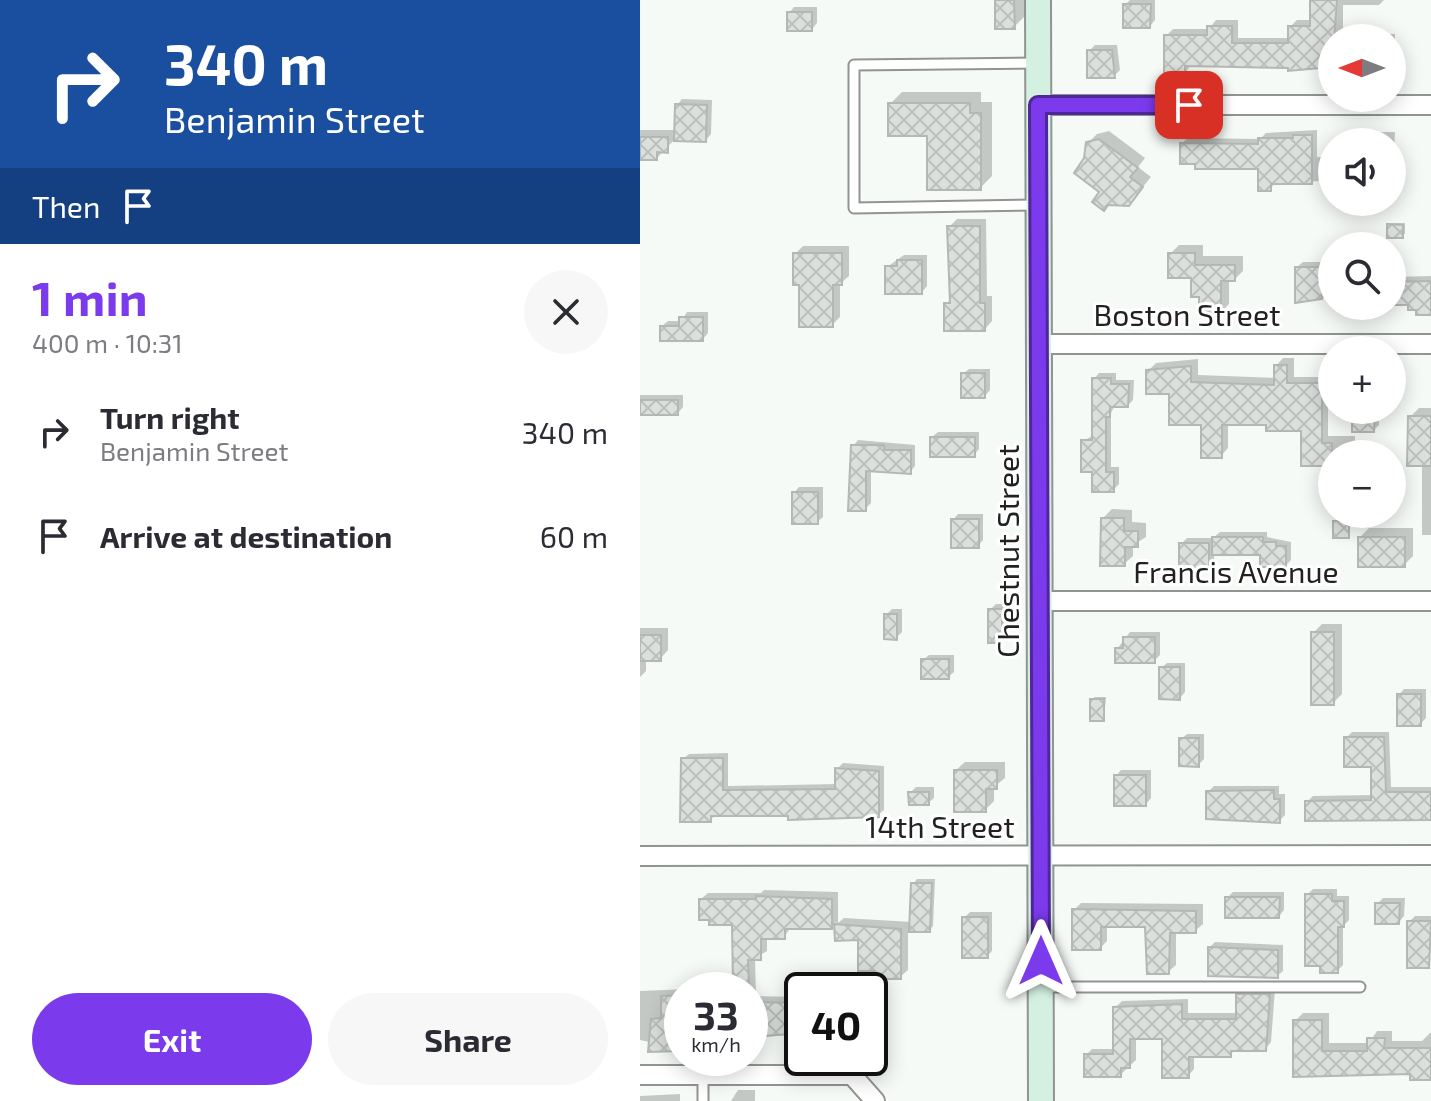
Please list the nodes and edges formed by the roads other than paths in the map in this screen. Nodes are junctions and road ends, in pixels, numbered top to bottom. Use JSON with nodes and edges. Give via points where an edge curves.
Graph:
{"nodes":[{"id":1,"x":1038,"y":0,"type":"edge"},
{"id":2,"x":1038,"y":63,"type":"junction"},
{"id":3,"x":1038,"y":105,"type":"junction"},
{"id":4,"x":1431,"y":105,"type":"edge"},
{"id":5,"x":1038,"y":205,"type":"junction"},
{"id":6,"x":1039,"y":344,"type":"junction"},
{"id":7,"x":1431,"y":344,"type":"edge"},
{"id":8,"x":1041,"y":601,"type":"junction"},
{"id":9,"x":1431,"y":601,"type":"edge"},
{"id":10,"x":1431,"y":855,"type":"edge"},
{"id":11,"x":640,"y":856,"type":"edge"},
{"id":12,"x":1041,"y":857,"type":"junction"},
{"id":13,"x":1041,"y":987,"type":"junction"},
{"id":14,"x":1360,"y":987,"type":"dead end"},
{"id":15,"x":768,"y":1074,"type":"edge"},
{"id":16,"x":640,"y":1075,"type":"edge"},
{"id":17,"x":664,"y":1075,"type":"edge"},
{"id":18,"x":703,"y":1076,"type":"edge"},
{"id":19,"x":703,"y":1101,"type":"edge"},
{"id":20,"x":875,"y":1101,"type":"edge"},
{"id":21,"x":1041,"y":1101,"type":"edge"}],
"edges":[{"from":1,"to":2,"type":"street","name":"Chestnut Street"},
{"from":2,"to":3,"type":"street","name":"Chestnut Street"},
{"from":2,"to":5,"type":"lane","via":[[854,65],[854,208]]},
{"from":3,"to":4,"type":"street"},
{"from":3,"to":5,"type":"street","name":"Chestnut Street"},
{"from":5,"to":6,"type":"street","name":"Chestnut Street"},
{"from":6,"to":7,"type":"street","name":"Boston Street"},
{"from":6,"to":8,"type":"street","name":"Chestnut Street"},
{"from":8,"to":9,"type":"street","name":"Francis Avenue"},
{"from":8,"to":12,"type":"street","name":"Chestnut Street"},
{"from":10,"to":12,"type":"street","name":"14th Street"},
{"from":11,"to":12,"type":"street","name":"14th Street"},
{"from":12,"to":13,"type":"street","name":"Chestnut Street"},
{"from":13,"to":14,"type":"lane"},
{"from":13,"to":21,"type":"street","name":"Chestnut Street"},
{"from":15,"to":20,"type":"street","via":[[852,1075]]},
{"from":16,"to":17,"type":"street"},
{"from":18,"to":19,"type":"lane"}]}
